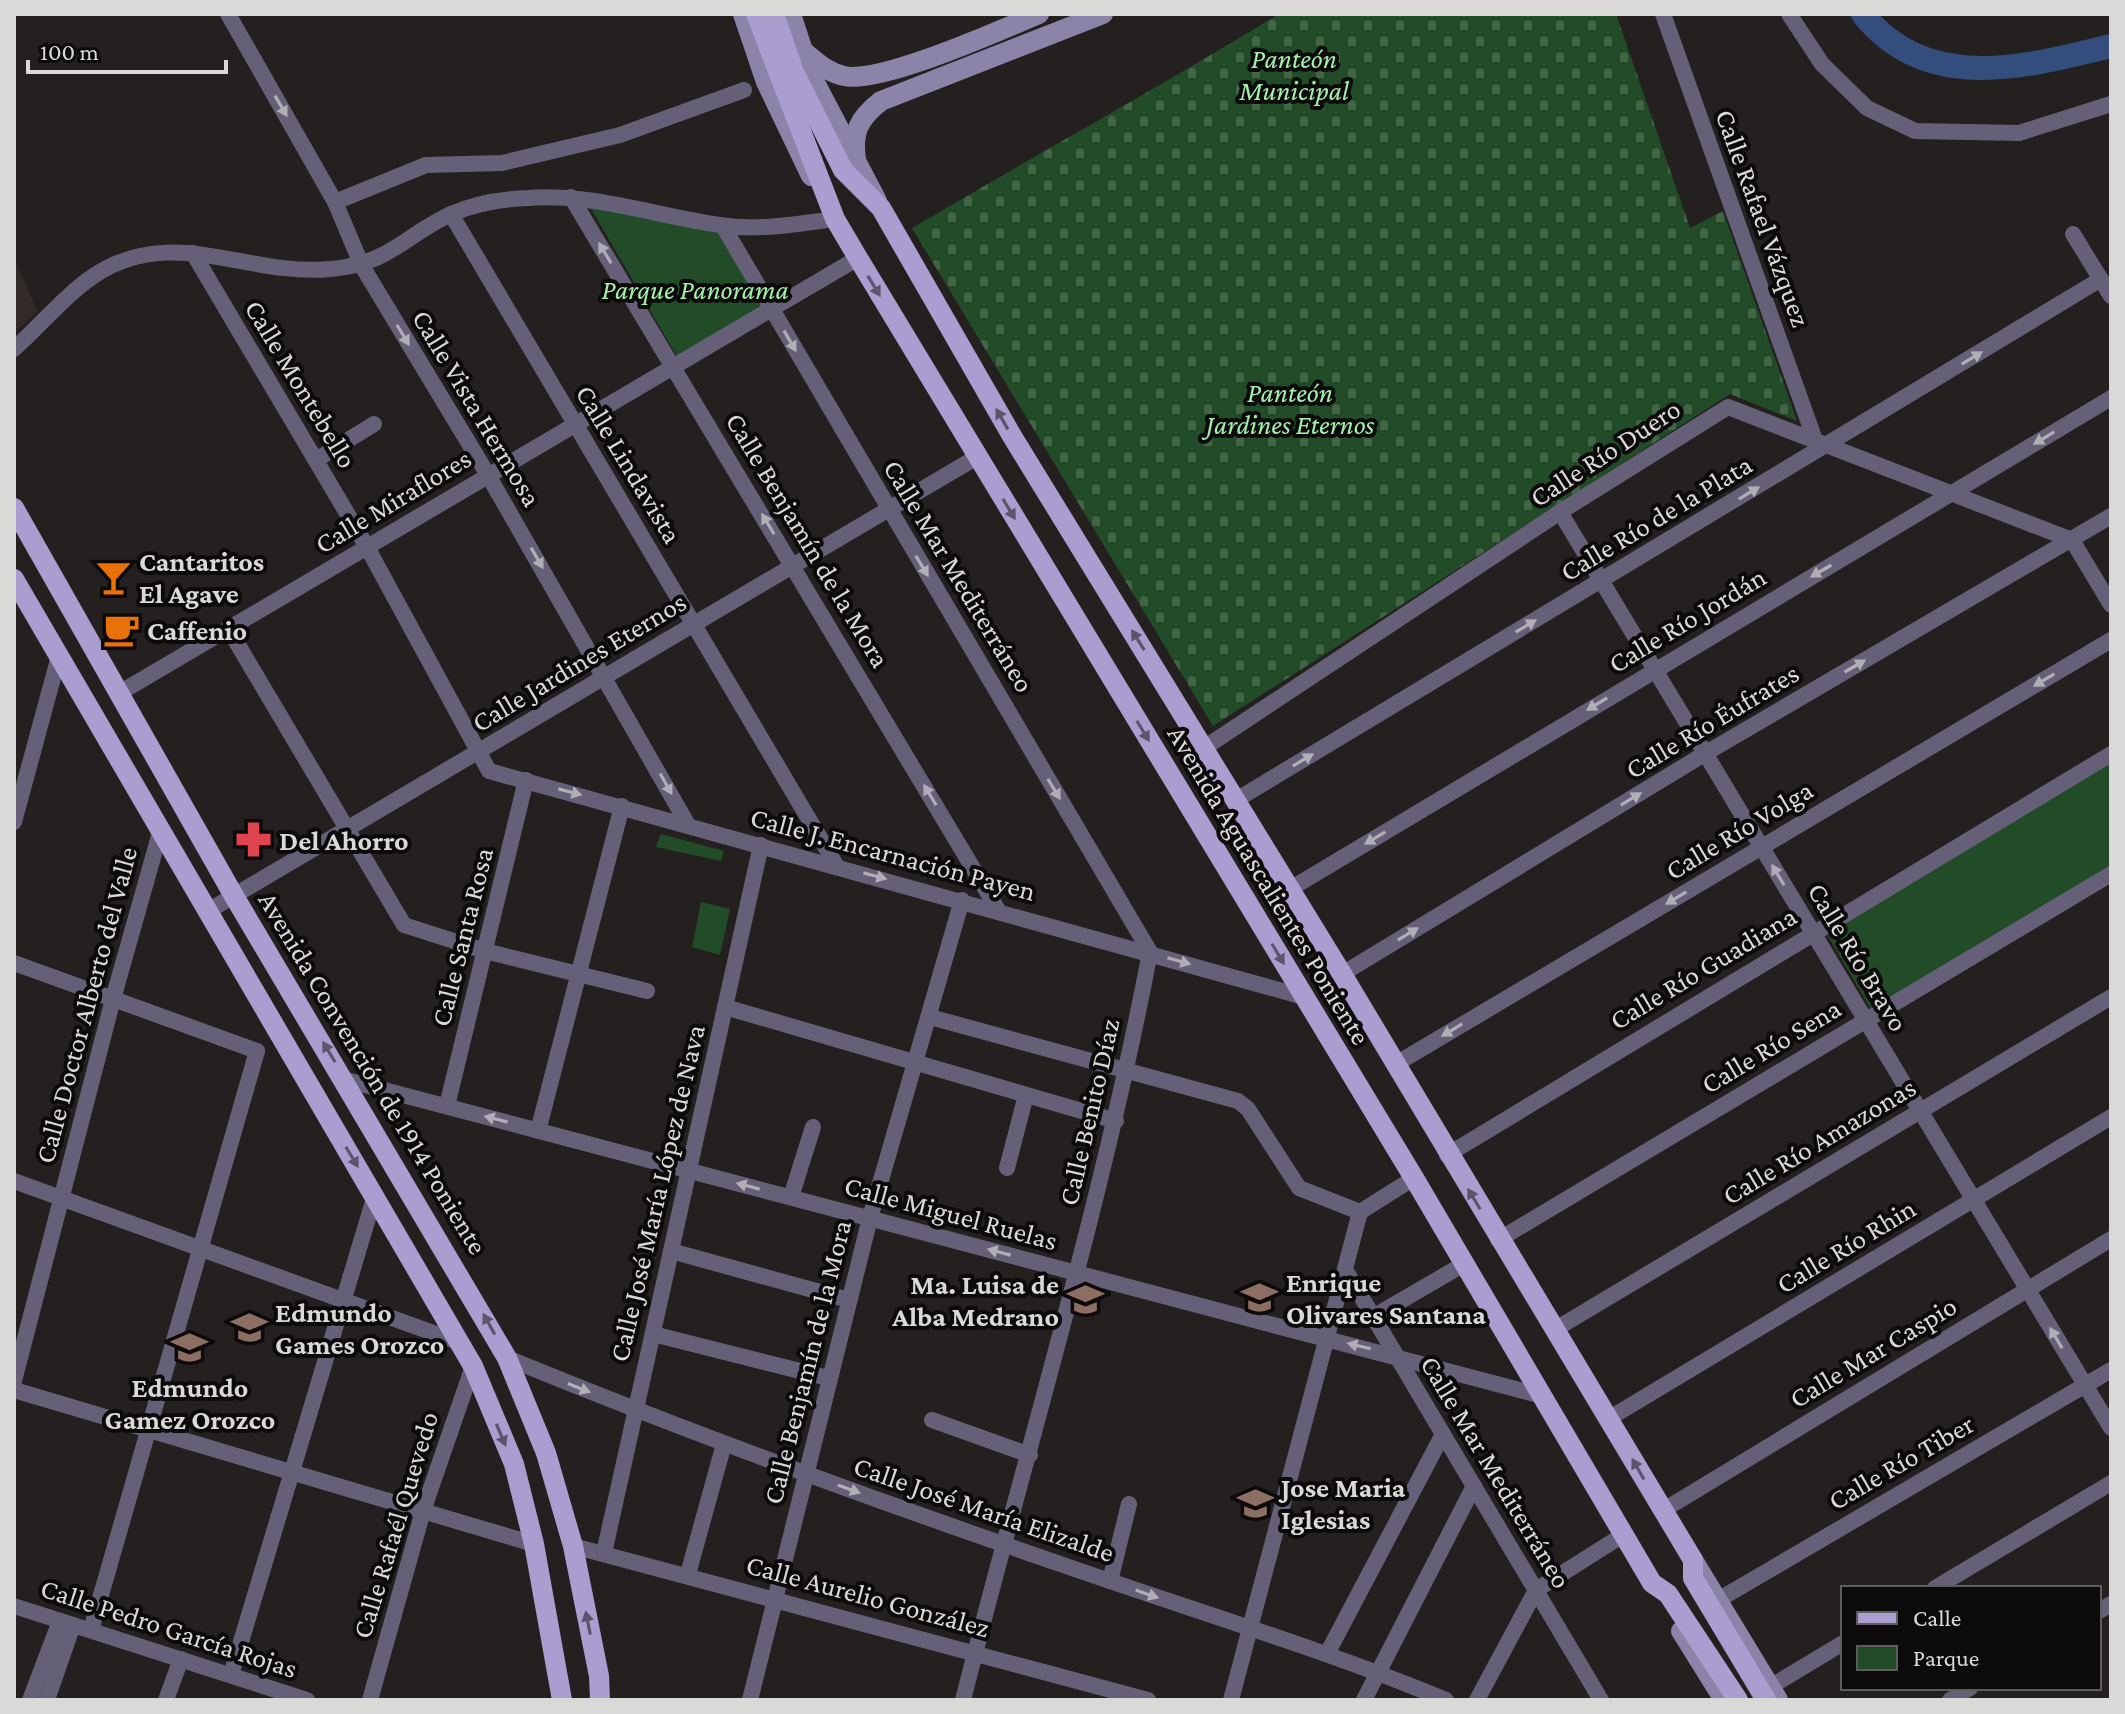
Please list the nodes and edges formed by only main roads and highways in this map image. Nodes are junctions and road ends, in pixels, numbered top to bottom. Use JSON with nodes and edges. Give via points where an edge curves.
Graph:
{"nodes":[{"id":1,"x":756,"y":14,"type":"edge"},
{"id":2,"x":774,"y":14,"type":"edge"},
{"id":3,"x":14,"y":508,"type":"edge"},
{"id":4,"x":14,"y":579,"type":"edge"},
{"id":5,"x":1771,"y":1696,"type":"edge"},
{"id":6,"x":562,"y":1700,"type":"edge"},
{"id":7,"x":600,"y":1700,"type":"edge"},
{"id":8,"x":1738,"y":1700,"type":"edge"}],
"edges":[{"from":1,"to":8,"type":"main road","name":"Avenida Aguascalientes Poniente","one_way":true,"via":[[835,219],[1652,1583],[1668,1594]]},
{"from":5,"to":2,"type":"main road","name":"Avenida Aguascalientes Poniente","one_way":true,"via":[[1693,1578],[1693,1560],[1004,422],[881,208],[843,170],[794,72]]},
{"from":7,"to":3,"type":"main road","name":"Avenida Convención de 1914 Poniente","one_way":true,"via":[[573,1546],[546,1453],[507,1358],[234,896]]},
{"from":4,"to":6,"type":"main road","name":"Avenida Convención de 1914 Poniente","one_way":true,"via":[[473,1366],[514,1464]]}]}
